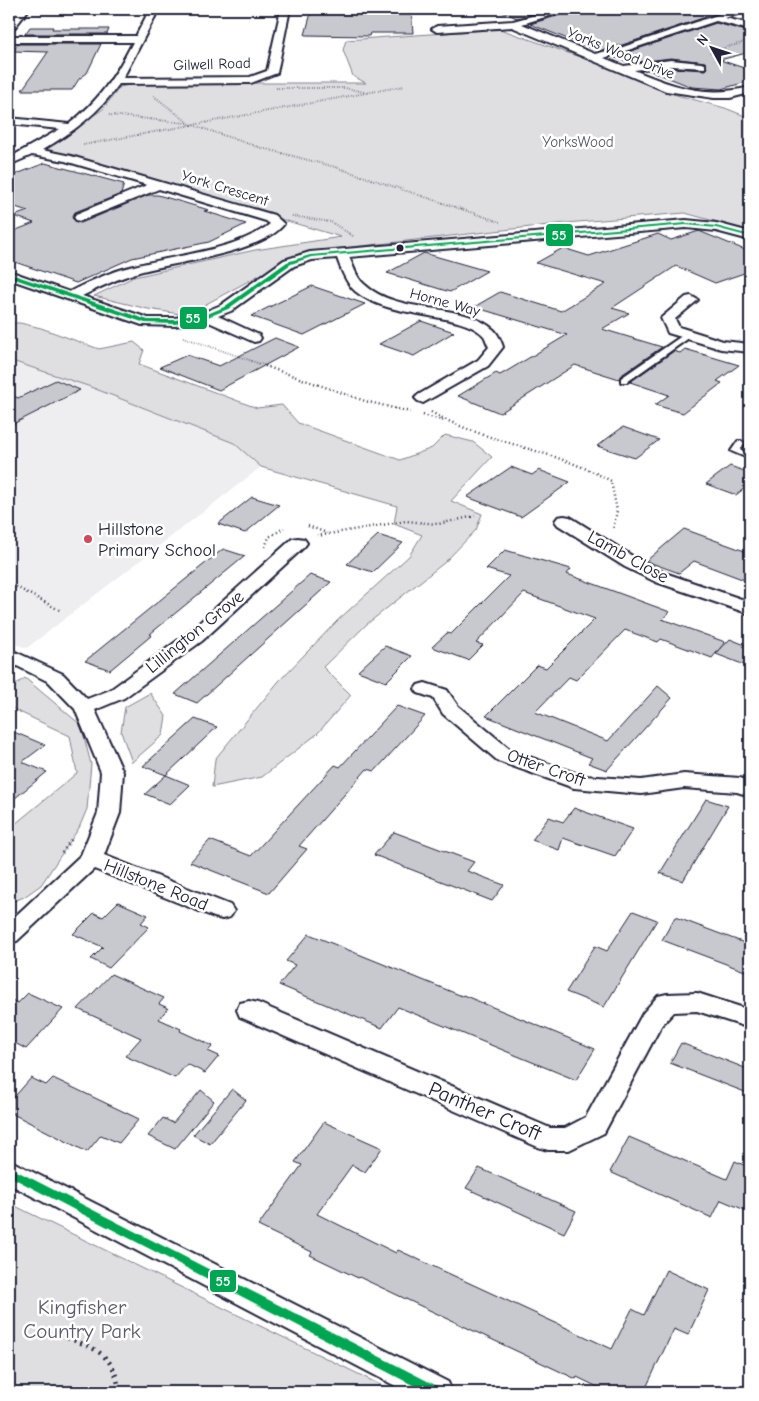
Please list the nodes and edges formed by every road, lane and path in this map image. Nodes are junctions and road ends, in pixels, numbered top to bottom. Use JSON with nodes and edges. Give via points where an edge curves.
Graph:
{"nodes":[{"id":1,"x":24,"y":9,"type":"edge"},
{"id":2,"x":154,"y":9,"type":"edge"},
{"id":3,"x":286,"y":9,"type":"edge"},
{"id":4,"x":567,"y":9,"type":"edge"},
{"id":5,"x":743,"y":9,"type":"edge"},
{"id":6,"x":714,"y":18,"type":"junction"},
{"id":7,"x":513,"y":24,"type":"junction"},
{"id":8,"x":750,"y":27,"type":"edge"},
{"id":9,"x":9,"y":29,"type":"edge"},
{"id":10,"x":437,"y":29,"type":"dead end"},
{"id":11,"x":9,"y":39,"type":"edge"},
{"id":12,"x":138,"y":39,"type":"junction"},
{"id":13,"x":750,"y":41,"type":"edge"},
{"id":14,"x":695,"y":57,"type":"joint"},
{"id":15,"x":592,"y":58,"type":"junction"},
{"id":16,"x":685,"y":62,"type":"junction"},
{"id":17,"x":701,"y":66,"type":"dead end"},
{"id":18,"x":621,"y":70,"type":"junction"},
{"id":19,"x":134,"y":80,"type":"junction"},
{"id":20,"x":117,"y":81,"type":"junction"},
{"id":21,"x":404,"y":86,"type":"dead end"},
{"id":22,"x":750,"y":90,"type":"edge"},
{"id":23,"x":108,"y":115,"type":"dead end"},
{"id":24,"x":9,"y":121,"type":"edge"},
{"id":25,"x":190,"y":124,"type":"junction"},
{"id":26,"x":70,"y":127,"type":"junction"},
{"id":27,"x":81,"y":146,"type":"dead end"},
{"id":28,"x":31,"y":151,"type":"junction"},
{"id":29,"x":9,"y":162,"type":"edge"},
{"id":30,"x":159,"y":185,"type":"junction"},
{"id":31,"x":80,"y":217,"type":"dead end"},
{"id":32,"x":270,"y":218,"type":"junction"},
{"id":33,"x":500,"y":222,"type":"dead end"},
{"id":34,"x":750,"y":236,"type":"edge"},
{"id":35,"x":371,"y":250,"type":"junction"},
{"id":36,"x":341,"y":253,"type":"junction"},
{"id":37,"x":9,"y":275,"type":"edge"},
{"id":38,"x":69,"y":297,"type":"junction"},
{"id":39,"x":691,"y":300,"type":"dead end"},
{"id":40,"x":206,"y":316,"type":"junction"},
{"id":41,"x":689,"y":335,"type":"junction"},
{"id":42,"x":182,"y":337,"type":"dead end"},
{"id":43,"x":254,"y":338,"type":"dead end"},
{"id":44,"x":750,"y":348,"type":"edge"},
{"id":45,"x":624,"y":380,"type":"dead end"},
{"id":46,"x":422,"y":398,"type":"joint"},
{"id":47,"x":445,"y":421,"type":"junction"},
{"id":48,"x":741,"y":443,"type":"dead end"},
{"id":49,"x":750,"y":457,"type":"edge"},
{"id":50,"x":475,"y":516,"type":"dead end"},
{"id":51,"x":564,"y":521,"type":"dead end"},
{"id":52,"x":295,"y":532,"type":"junction"},
{"id":53,"x":327,"y":532,"type":"junction"},
{"id":54,"x":604,"y":545,"type":"junction"},
{"id":55,"x":267,"y":552,"type":"dead end"},
{"id":56,"x":9,"y":583,"type":"edge"},
{"id":57,"x":750,"y":608,"type":"edge"},
{"id":58,"x":61,"y":611,"type":"dead end"},
{"id":59,"x":9,"y":655,"type":"edge"},
{"id":60,"x":425,"y":689,"type":"dead end"},
{"id":61,"x":84,"y":707,"type":"junction"},
{"id":62,"x":750,"y":788,"type":"edge"},
{"id":63,"x":74,"y":836,"type":"dead end"},
{"id":64,"x":91,"y":859,"type":"junction"},
{"id":65,"x":57,"y":861,"type":"dead end"},
{"id":66,"x":222,"y":912,"type":"dead end"},
{"id":67,"x":9,"y":935,"type":"edge"},
{"id":68,"x":249,"y":1010,"type":"dead end"},
{"id":69,"x":750,"y":1019,"type":"edge"},
{"id":70,"x":9,"y":1171,"type":"edge"},
{"id":71,"x":67,"y":1338,"type":"dead end"},
{"id":72,"x":119,"y":1392,"type":"edge"},
{"id":73,"x":437,"y":1392,"type":"edge"}],
"edges":[{"from":1,"to":9,"type":"street"},
{"from":2,"to":12,"type":"street"},
{"from":3,"to":19,"type":"street","name":"Gilwell Road","via":[[272,73],[251,80]]},
{"from":4,"to":7,"type":"street"},
{"from":5,"to":6,"type":"street"},
{"from":6,"to":8,"type":"street"},
{"from":6,"to":15,"type":"street"},
{"from":7,"to":10,"type":"street"},
{"from":7,"to":15,"type":"street","name":"Yorks Wood Drive"},
{"from":11,"to":12,"type":"street"},
{"from":12,"to":20,"type":"street"},
{"from":13,"to":14,"type":"path"},
{"from":14,"to":16,"type":"street"},
{"from":15,"to":18,"type":"street","name":"Yorks Wood Drive"},
{"from":16,"to":17,"type":"street"},
{"from":16,"to":18,"type":"street"},
{"from":18,"to":22,"type":"street","name":"Yorks Wood Drive","via":[[670,90],[730,95]]},
{"from":19,"to":20,"type":"street","name":"Gilwell Road"},
{"from":19,"to":25,"type":"path"},
{"from":20,"to":26,"type":"street","via":[[96,106]]},
{"from":21,"to":25,"type":"path"},
{"from":23,"to":25,"type":"path"},
{"from":24,"to":26,"type":"street"},
{"from":25,"to":27,"type":"path"},
{"from":25,"to":33,"type":"path","via":[[258,147],[335,167]]},
{"from":26,"to":28,"type":"street"},
{"from":28,"to":29,"type":"street"},
{"from":28,"to":30,"type":"street","name":"York Crescent"},
{"from":30,"to":31,"type":"street"},
{"from":30,"to":32,"type":"street","name":"York Crescent"},
{"from":32,"to":35,"type":"path","via":[[280,214],[337,223]]},
{"from":32,"to":38,"type":"street","name":"York Crescent","via":[[278,224],[273,230],[249,240],[133,270]]},
{"from":34,"to":35,"type":"street","via":[[716,227],[686,224]]},
{"from":35,"to":36,"type":"street"},
{"from":36,"to":40,"type":"street","via":[[310,256],[289,263],[226,308]]},
{"from":36,"to":46,"type":"street","name":"Horne Way","via":[[358,287],[378,300],[449,317],[478,327],[490,335],[496,347],[483,363]]},
{"from":37,"to":38,"type":"street"},
{"from":38,"to":40,"type":"street","via":[[147,322],[175,322]]},
{"from":39,"to":41,"type":"street","via":[[668,318],[673,330]]},
{"from":40,"to":43,"type":"street"},
{"from":41,"to":44,"type":"street","via":[[721,345]]},
{"from":41,"to":45,"type":"lane"},
{"from":42,"to":47,"type":"path","via":[[365,401]]},
{"from":46,"to":47,"type":"path","via":[[430,412]]},
{"from":47,"to":54,"type":"path","via":[[579,464],[612,481],[616,524]]},
{"from":48,"to":49,"type":"lane","via":[[735,451]]},
{"from":50,"to":53,"type":"path","via":[[438,524],[406,521]]},
{"from":51,"to":54,"type":"street","name":"Lamb Close"},
{"from":52,"to":53,"type":"path"},
{"from":52,"to":53,"type":"path","via":[[314,527]]},
{"from":52,"to":55,"type":"path","via":[[269,536],[265,542]]},
{"from":52,"to":61,"type":"street","name":"Lillington Grove","via":[[195,637],[117,694]]},
{"from":54,"to":57,"type":"street","name":"Lamb Close","via":[[662,578]]},
{"from":56,"to":58,"type":"path"},
{"from":59,"to":61,"type":"street","name":"Hillstone Road","via":[[56,678]]},
{"from":60,"to":62,"type":"street","name":"Otter Croft","via":[[440,694],[450,710],[505,756],[582,783],[641,787],[684,781]]},
{"from":61,"to":64,"type":"street","name":"Hillstone Road","via":[[112,772],[109,813]]},
{"from":63,"to":65,"type":"path"},
{"from":64,"to":66,"type":"street","name":"Hillstone Road"},
{"from":64,"to":67,"type":"street","name":"Hillstone Road"},
{"from":68,"to":69,"type":"street","name":"Panther Croft","via":[[548,1139],[569,1139],[595,1125],[652,1020],[667,1003],[697,1002]]},
{"from":70,"to":73,"type":"street"},
{"from":71,"to":72,"type":"path","via":[[91,1346],[108,1359],[119,1378]]}]}
